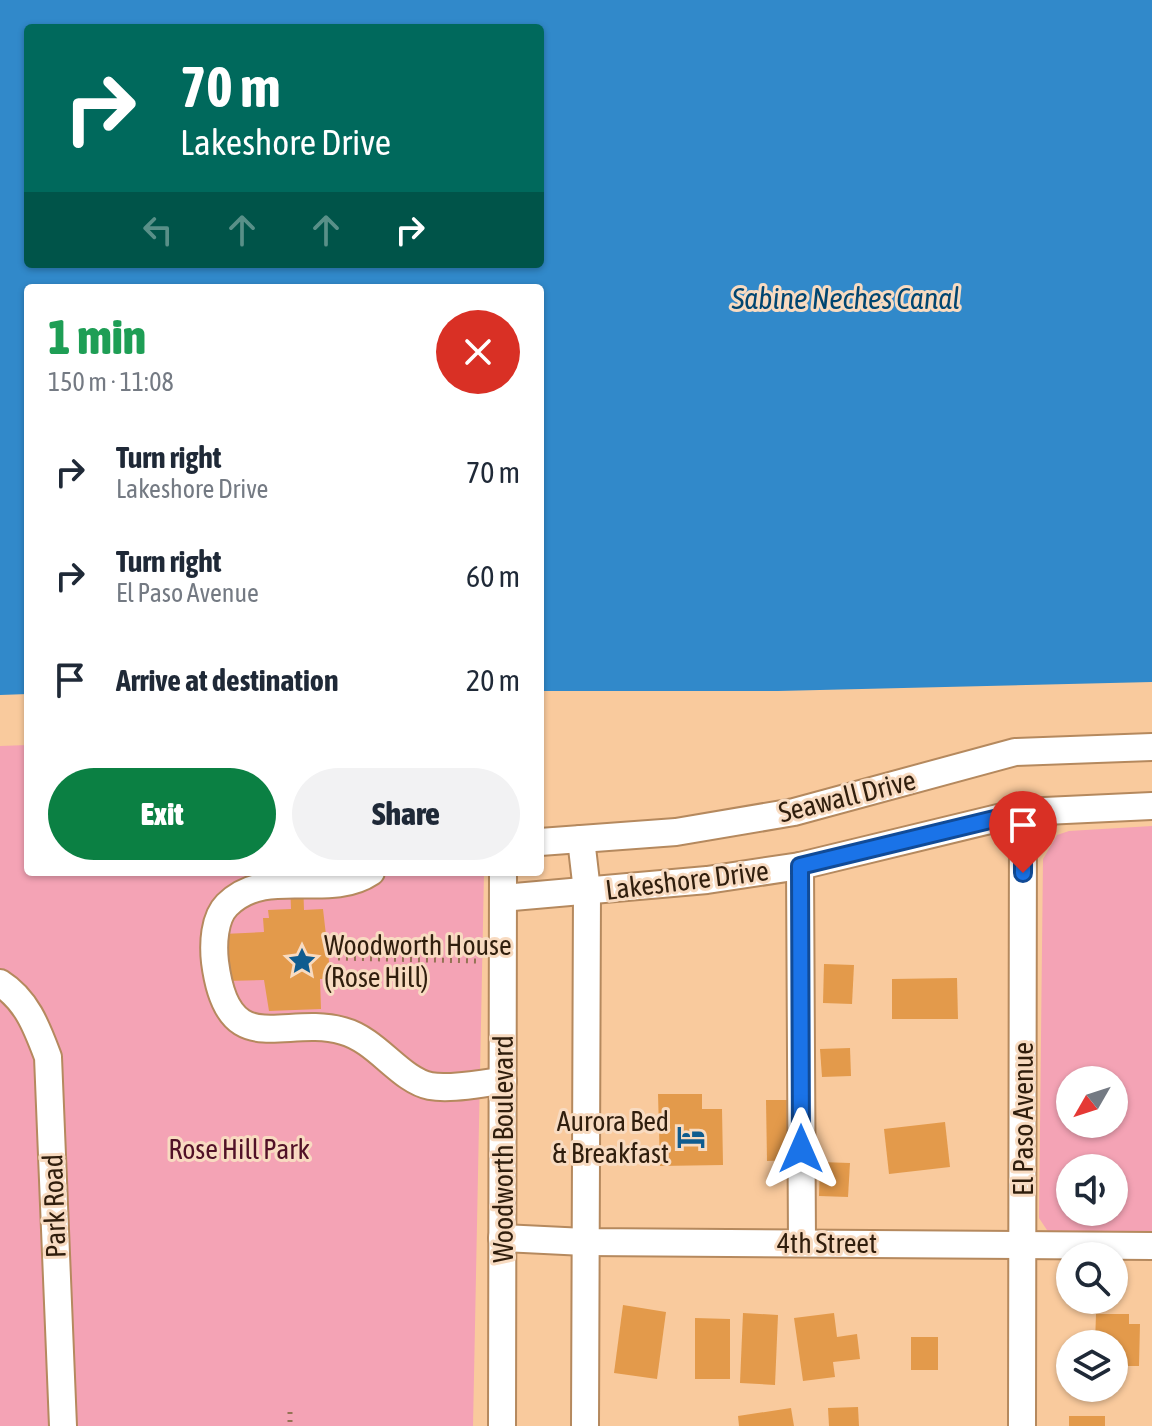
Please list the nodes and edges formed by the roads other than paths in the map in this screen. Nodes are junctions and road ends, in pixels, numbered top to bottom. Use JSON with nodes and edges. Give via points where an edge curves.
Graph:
{"nodes":[{"id":1,"x":1152,"y":747,"type":"edge"},
{"id":2,"x":1152,"y":806,"type":"edge"},
{"id":3,"x":1023,"y":812,"type":"junction"},
{"id":4,"x":581,"y":839,"type":"junction"},
{"id":5,"x":544,"y":842,"type":"edge"},
{"id":6,"x":800,"y":866,"type":"junction"},
{"id":7,"x":363,"y":876,"type":"edge"},
{"id":8,"x":503,"y":885,"type":"edge"},
{"id":9,"x":587,"y":891,"type":"junction"},
{"id":10,"x":8,"y":988,"type":"edge"},
{"id":11,"x":503,"y":1081,"type":"junction"},
{"id":12,"x":502,"y":1238,"type":"junction"},
{"id":13,"x":585,"y":1242,"type":"junction"},
{"id":14,"x":802,"y":1243,"type":"junction"},
{"id":15,"x":1023,"y":1244,"type":"junction"},
{"id":16,"x":1152,"y":1246,"type":"edge"},
{"id":17,"x":63,"y":1426,"type":"edge"},
{"id":18,"x":502,"y":1426,"type":"edge"},
{"id":19,"x":585,"y":1426,"type":"edge"},
{"id":20,"x":1022,"y":1426,"type":"edge"}],
"edges":[{"from":1,"to":4,"type":"street","name":"Seawall Drive","via":[[1015,752],[794,812],[676,832]]},
{"from":2,"to":3,"type":"street","name":"Lakeshore Drive"},
{"from":3,"to":6,"type":"street","name":"Lakeshore Drive"},
{"from":3,"to":15,"type":"street","name":"El Paso Avenue"},
{"from":4,"to":5,"type":"street","name":"Seawall Drive"},
{"from":4,"to":9,"type":"street"},
{"from":6,"to":9,"type":"street","name":"Lakeshore Drive"},
{"from":6,"to":14,"type":"street"},
{"from":7,"to":11,"type":"street","via":[[345,885],[257,887],[227,905],[218,917],[214,952],[219,990],[229,1009],[261,1030],[339,1030],[355,1035],[429,1086]]},
{"from":8,"to":9,"type":"street","name":"Lakeshore Drive"},
{"from":8,"to":11,"type":"street","name":"Woodworth Boulevard"},
{"from":9,"to":13,"type":"street"},
{"from":10,"to":17,"type":"street","name":"Park Road","via":[[35,1023],[48,1057]]},
{"from":11,"to":12,"type":"street","name":"Woodworth Boulevard"},
{"from":12,"to":13,"type":"street","name":"4th Street"},
{"from":12,"to":18,"type":"street","name":"Woodworth Boulevard"},
{"from":13,"to":14,"type":"street","name":"4th Street"},
{"from":13,"to":19,"type":"street"},
{"from":14,"to":15,"type":"street","name":"4th Street"},
{"from":15,"to":16,"type":"street","name":"4th Street"},
{"from":15,"to":20,"type":"street","name":"El Paso Avenue"}]}
